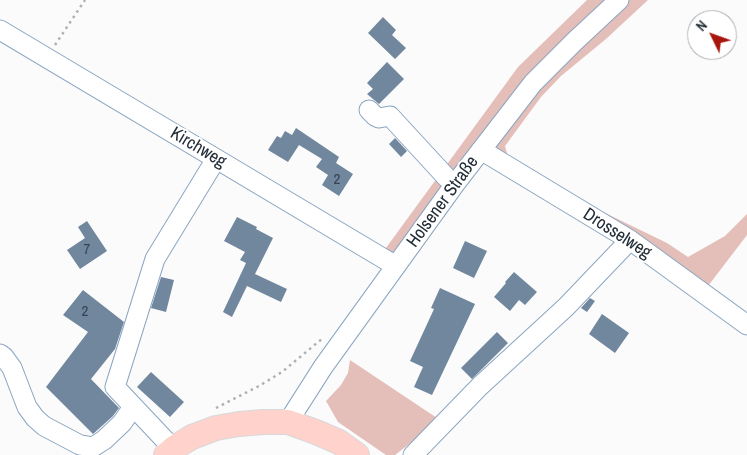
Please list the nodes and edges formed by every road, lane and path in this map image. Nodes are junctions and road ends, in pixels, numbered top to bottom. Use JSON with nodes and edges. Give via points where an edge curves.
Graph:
{"nodes":[{"id":1,"x":85,"y":0,"type":"edge"},
{"id":2,"x":618,"y":0,"type":"edge"},
{"id":3,"x":0,"y":30,"type":"edge"},
{"id":4,"x":50,"y":58,"type":"junction"},
{"id":5,"x":370,"y":110,"type":"dead end"},
{"id":6,"x":481,"y":150,"type":"junction"},
{"id":7,"x":216,"y":159,"type":"junction"},
{"id":8,"x":455,"y":184,"type":"junction"},
{"id":9,"x":630,"y":240,"type":"junction"},
{"id":10,"x":396,"y":266,"type":"junction"},
{"id":11,"x":747,"y":325,"type":"edge"},
{"id":12,"x":329,"y":333,"type":"dead end"},
{"id":13,"x":0,"y":354,"type":"edge"},
{"id":14,"x":134,"y":407,"type":"junction"},
{"id":15,"x":211,"y":411,"type":"dead end"},
{"id":16,"x":288,"y":422,"type":"junction"},
{"id":17,"x":170,"y":451,"type":"edge"},
{"id":18,"x":357,"y":455,"type":"edge"},
{"id":19,"x":413,"y":455,"type":"edge"}],
"edges":[{"from":1,"to":4,"type":"path","via":[[55,44]]},
{"from":2,"to":6,"type":"street","name":"Holsener Straße","via":[[533,83]]},
{"from":3,"to":4,"type":"street","name":"Kirchweg"},
{"from":4,"to":7,"type":"street","name":"Kirchweg"},
{"from":5,"to":8,"type":"street","via":[[379,118],[390,116]]},
{"from":6,"to":8,"type":"street","name":"Holsener Straße"},
{"from":6,"to":9,"type":"street","name":"Drosselweg"},
{"from":7,"to":10,"type":"street","name":"Kirchweg"},
{"from":7,"to":14,"type":"street","via":[[155,259],[116,387]]},
{"from":8,"to":10,"type":"street","name":"Holsener Straße"},
{"from":9,"to":11,"type":"street","name":"Drosselweg"},
{"from":9,"to":19,"type":"street","via":[[566,308],[480,386]]},
{"from":10,"to":16,"type":"street","name":"Holsener Straße","via":[[323,367]]},
{"from":12,"to":15,"type":"path","via":[[282,372]]},
{"from":13,"to":14,"type":"street","via":[[12,368],[27,407],[35,418],[80,445],[93,447],[104,440]]},
{"from":14,"to":17,"type":"street","via":[[164,438]]},
{"from":16,"to":17,"type":"main road","via":[[216,428],[192,437]]},
{"from":16,"to":18,"type":"main road","via":[[339,442]]}]}
